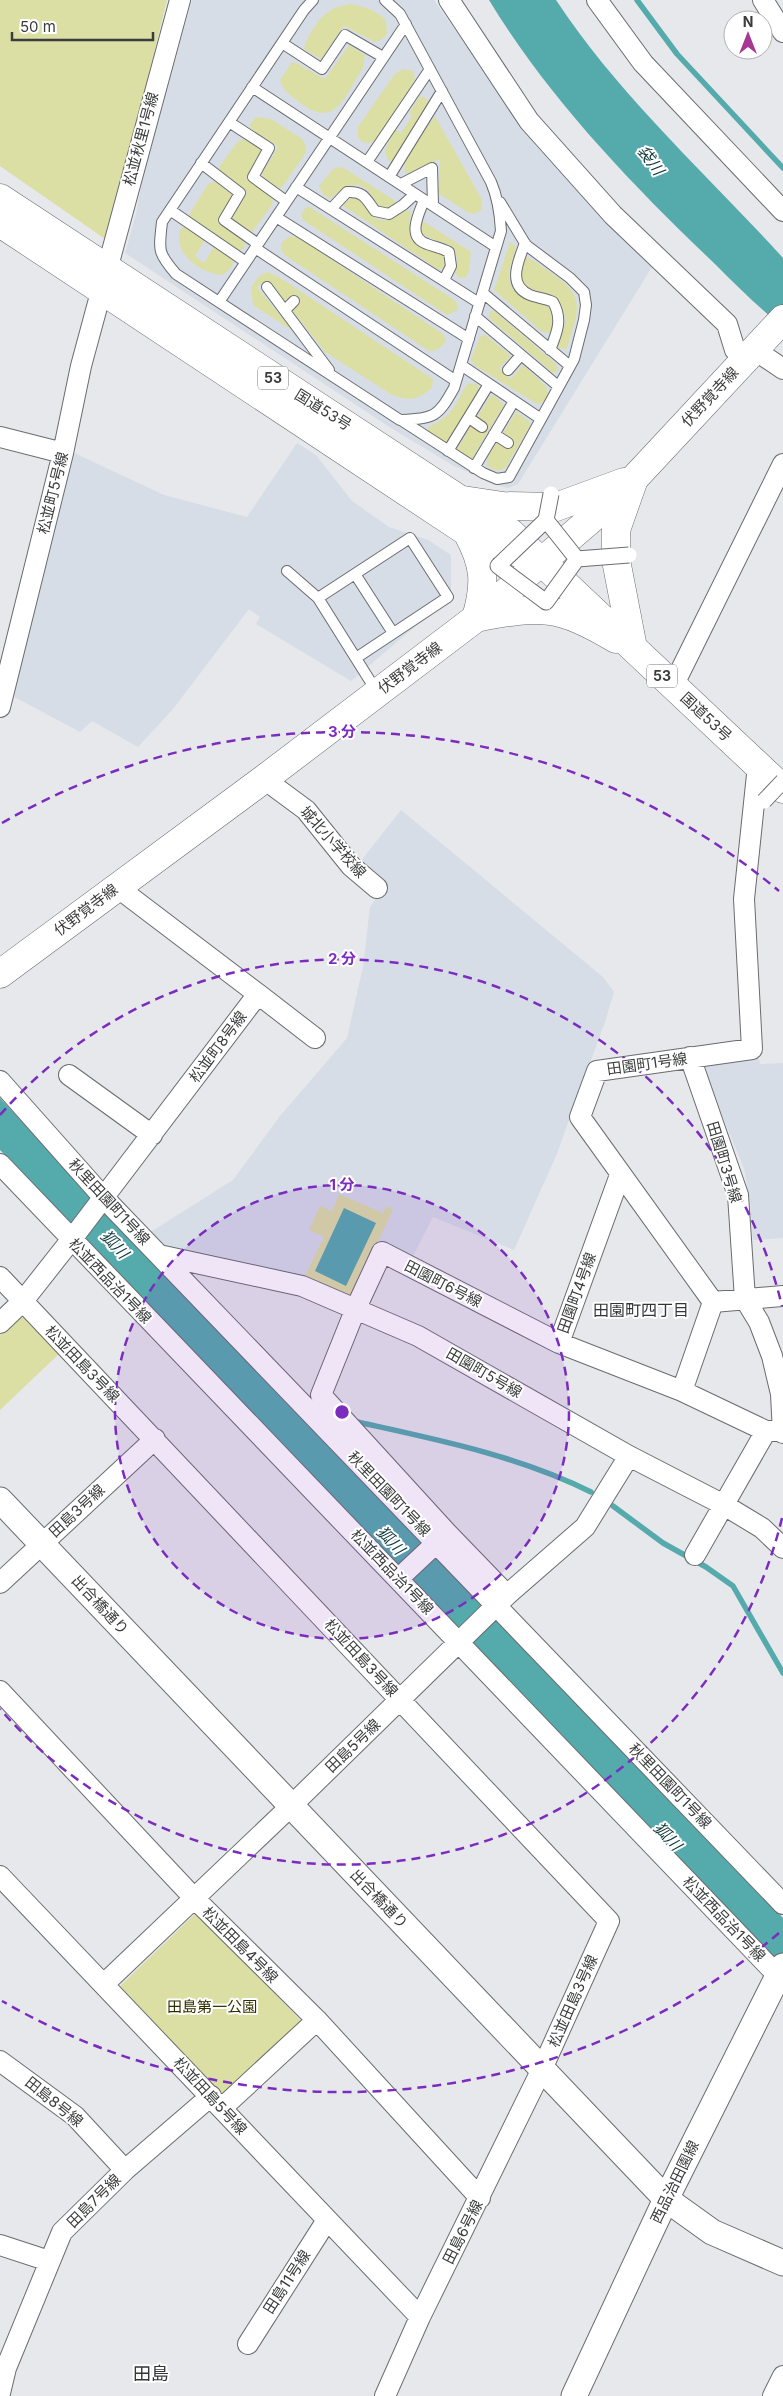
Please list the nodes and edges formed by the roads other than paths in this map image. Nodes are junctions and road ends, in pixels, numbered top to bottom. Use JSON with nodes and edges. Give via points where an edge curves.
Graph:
{"nodes":[{"id":1,"x":180,"y":0,"type":"edge"},
{"id":2,"x":313,"y":0,"type":"edge"},
{"id":3,"x":386,"y":0,"type":"edge"},
{"id":4,"x":449,"y":0,"type":"edge"},
{"id":5,"x":597,"y":0,"type":"edge"},
{"id":6,"x":763,"y":0,"type":"edge"},
{"id":7,"x":406,"y":24,"type":"junction"},
{"id":8,"x":783,"y":32,"type":"edge"},
{"id":9,"x":282,"y":43,"type":"junction"},
{"id":10,"x":383,"y":57,"type":"junction"},
{"id":11,"x":430,"y":69,"type":"junction"},
{"id":12,"x":252,"y":87,"type":"junction"},
{"id":13,"x":442,"y":92,"type":"junction"},
{"id":14,"x":229,"y":122,"type":"junction"},
{"id":15,"x":329,"y":138,"type":"junction"},
{"id":16,"x":367,"y":162,"type":"junction"},
{"id":17,"x":201,"y":163,"type":"junction"},
{"id":18,"x":389,"y":177,"type":"junction"},
{"id":19,"x":401,"y":184,"type":"junction"},
{"id":20,"x":296,"y":187,"type":"junction"},
{"id":21,"x":415,"y":194,"type":"junction"},
{"id":22,"x":497,"y":197,"type":"junction"},
{"id":23,"x":0,"y":198,"type":"edge"},
{"id":24,"x":286,"y":201,"type":"junction"},
{"id":25,"x":429,"y":203,"type":"junction"},
{"id":26,"x":331,"y":209,"type":"junction"},
{"id":27,"x":170,"y":210,"type":"junction"},
{"id":28,"x":783,"y":211,"type":"edge"},
{"id":29,"x":276,"y":217,"type":"junction"},
{"id":30,"x":0,"y":222,"type":"edge"},
{"id":31,"x":525,"y":243,"type":"junction"},
{"id":32,"x":256,"y":246,"type":"junction"},
{"id":33,"x":496,"y":247,"type":"junction"},
{"id":34,"x":246,"y":262,"type":"junction"},
{"id":35,"x":104,"y":278,"type":"junction"},
{"id":36,"x":444,"y":280,"type":"junction"},
{"id":37,"x":267,"y":287,"type":"dead end"},
{"id":38,"x":481,"y":298,"type":"junction"},
{"id":39,"x":294,"y":301,"type":"dead end"},
{"id":40,"x":219,"y":302,"type":"junction"},
{"id":41,"x":284,"y":310,"type":"junction"},
{"id":42,"x":475,"y":316,"type":"junction"},
{"id":43,"x":469,"y":339,"type":"junction"},
{"id":44,"x":762,"y":342,"type":"edge"},
{"id":45,"x":550,"y":350,"type":"junction"},
{"id":46,"x":521,"y":355,"type":"junction"},
{"id":47,"x":461,"y":365,"type":"junction"},
{"id":48,"x":570,"y":366,"type":"junction"},
{"id":49,"x":783,"y":369,"type":"edge"},
{"id":50,"x":508,"y":370,"type":"dead end"},
{"id":51,"x":332,"y":375,"type":"junction"},
{"id":52,"x":456,"y":381,"type":"junction"},
{"id":53,"x":489,"y":384,"type":"junction"},
{"id":54,"x":558,"y":386,"type":"junction"},
{"id":55,"x":514,"y":401,"type":"junction"},
{"id":56,"x":469,"y":418,"type":"junction"},
{"id":57,"x":541,"y":418,"type":"junction"},
{"id":58,"x":400,"y":420,"type":"junction"},
{"id":59,"x":482,"y":427,"type":"dead end"},
{"id":60,"x":494,"y":434,"type":"junction"},
{"id":61,"x":0,"y":437,"type":"edge"},
{"id":62,"x":508,"y":443,"type":"dead end"},
{"id":63,"x":448,"y":451,"type":"junction"},
{"id":64,"x":63,"y":453,"type":"junction"},
{"id":65,"x":783,"y":464,"type":"edge"},
{"id":66,"x":474,"y":468,"type":"junction"},
{"id":67,"x":634,"y":479,"type":"junction"},
{"id":68,"x":551,"y":494,"type":"dead end"},
{"id":69,"x":463,"y":500,"type":"junction"},
{"id":70,"x":546,"y":520,"type":"junction"},
{"id":71,"x":467,"y":532,"type":"junction"},
{"id":72,"x":629,"y":556,"type":"dead end"},
{"id":73,"x":576,"y":559,"type":"junction"},
{"id":74,"x":541,"y":562,"type":"junction"},
{"id":75,"x":287,"y":572,"type":"dead end"},
{"id":76,"x":355,"y":574,"type":"junction"},
{"id":77,"x":318,"y":598,"type":"junction"},
{"id":78,"x":476,"y":618,"type":"junction"},
{"id":79,"x":393,"y":633,"type":"junction"},
{"id":80,"x":632,"y":648,"type":"junction"},
{"id":81,"x":356,"y":658,"type":"junction"},
{"id":82,"x":673,"y":686,"type":"junction"},
{"id":83,"x":378,"y":692,"type":"junction"},
{"id":84,"x":0,"y":706,"type":"edge"},
{"id":85,"x":758,"y":765,"type":"junction"},
{"id":86,"x":264,"y":779,"type":"junction"},
{"id":87,"x":783,"y":782,"type":"edge"},
{"id":88,"x":773,"y":795,"type":"edge"},
{"id":89,"x":117,"y":887,"type":"junction"},
{"id":90,"x":377,"y":888,"type":"dead end"},
{"id":91,"x":0,"y":974,"type":"edge"},
{"id":92,"x":258,"y":994,"type":"junction"},
{"id":93,"x":314,"y":1038,"type":"dead end"},
{"id":94,"x":690,"y":1058,"type":"junction"},
{"id":95,"x":69,"y":1075,"type":"dead end"},
{"id":96,"x":0,"y":1081,"type":"edge"},
{"id":97,"x":152,"y":1135,"type":"junction"},
{"id":98,"x":0,"y":1164,"type":"edge"},
{"id":99,"x":620,"y":1175,"type":"junction"},
{"id":100,"x":103,"y":1200,"type":"junction"},
{"id":101,"x":73,"y":1238,"type":"junction"},
{"id":102,"x":159,"y":1255,"type":"junction"},
{"id":103,"x":0,"y":1277,"type":"edge"},
{"id":104,"x":783,"y":1296,"type":"edge"},
{"id":105,"x":745,"y":1299,"type":"junction"},
{"id":106,"x":22,"y":1301,"type":"junction"},
{"id":107,"x":713,"y":1302,"type":"junction"},
{"id":108,"x":356,"y":1308,"type":"junction"},
{"id":109,"x":0,"y":1323,"type":"edge"},
{"id":110,"x":559,"y":1343,"type":"junction"},
{"id":111,"x":682,"y":1391,"type":"junction"},
{"id":112,"x":779,"y":1431,"type":"edge"},
{"id":113,"x":155,"y":1440,"type":"junction"},
{"id":114,"x":630,"y":1456,"type":"junction"},
{"id":115,"x":0,"y":1500,"type":"edge"},
{"id":116,"x":724,"y":1506,"type":"junction"},
{"id":117,"x":438,"y":1541,"type":"junction"},
{"id":118,"x":42,"y":1544,"type":"junction"},
{"id":119,"x":783,"y":1548,"type":"edge"},
{"id":120,"x":695,"y":1555,"type":"dead end"},
{"id":121,"x":401,"y":1575,"type":"junction"},
{"id":122,"x":0,"y":1583,"type":"edge"},
{"id":123,"x":499,"y":1603,"type":"junction"},
{"id":124,"x":462,"y":1640,"type":"junction"},
{"id":125,"x":0,"y":1691,"type":"edge"},
{"id":126,"x":400,"y":1700,"type":"junction"},
{"id":127,"x":290,"y":1807,"type":"junction"},
{"id":128,"x":0,"y":1876,"type":"edge"},
{"id":129,"x":194,"y":1898,"type":"junction"},
{"id":130,"x":783,"y":1904,"type":"edge"},
{"id":131,"x":781,"y":1973,"type":"edge"},
{"id":132,"x":104,"y":1984,"type":"junction"},
{"id":133,"x":317,"y":2020,"type":"junction"},
{"id":134,"x":0,"y":2061,"type":"edge"},
{"id":135,"x":542,"y":2069,"type":"junction"},
{"id":136,"x":216,"y":2102,"type":"junction"},
{"id":137,"x":125,"y":2170,"type":"junction"},
{"id":138,"x":480,"y":2198,"type":"junction"},
{"id":139,"x":666,"y":2199,"type":"junction"},
{"id":140,"x":327,"y":2220,"type":"junction"},
{"id":141,"x":0,"y":2244,"type":"edge"},
{"id":142,"x":50,"y":2261,"type":"junction"},
{"id":143,"x":783,"y":2264,"type":"edge"},
{"id":144,"x":420,"y":2317,"type":"junction"},
{"id":145,"x":248,"y":2344,"type":"dead end"},
{"id":146,"x":783,"y":2376,"type":"edge"},
{"id":147,"x":0,"y":2393,"type":"edge"},
{"id":148,"x":385,"y":2396,"type":"edge"},
{"id":149,"x":574,"y":2396,"type":"edge"},
{"id":150,"x":773,"y":2396,"type":"edge"}],
"edges":[{"from":1,"to":35,"type":"street","name":"松並秋里1号線"},
{"from":2,"to":9,"type":"lane"},
{"from":3,"to":7,"type":"lane"},
{"from":4,"to":44,"type":"street","via":[[528,121],[613,215],[727,324],[735,350]]},
{"from":5,"to":28,"type":"street","via":[[643,63]]},
{"from":6,"to":8,"type":"street"},
{"from":7,"to":10,"type":"lane"},
{"from":7,"to":11,"type":"lane"},
{"from":9,"to":10,"type":"lane","via":[[322,68],[345,35]]},
{"from":9,"to":12,"type":"lane"},
{"from":10,"to":15,"type":"lane"},
{"from":11,"to":13,"type":"lane"},
{"from":11,"to":16,"type":"lane"},
{"from":12,"to":14,"type":"lane"},
{"from":12,"to":15,"type":"lane"},
{"from":13,"to":18,"type":"lane"},
{"from":13,"to":22,"type":"lane"},
{"from":14,"to":17,"type":"lane"},
{"from":14,"to":24,"type":"lane","via":[[269,148],[253,177]]},
{"from":15,"to":16,"type":"lane"},
{"from":15,"to":20,"type":"lane"},
{"from":16,"to":18,"type":"lane"},
{"from":17,"to":27,"type":"lane"},
{"from":17,"to":32,"type":"lane","via":[[240,193],[224,220]]},
{"from":18,"to":19,"type":"lane"},
{"from":19,"to":21,"type":"lane"},
{"from":19,"to":25,"type":"lane","via":[[432,168]]},
{"from":20,"to":24,"type":"lane"},
{"from":20,"to":26,"type":"lane"},
{"from":21,"to":25,"type":"lane"},
{"from":21,"to":26,"type":"lane","via":[[388,214],[375,212],[365,196],[358,192],[347,192]]},
{"from":22,"to":31,"type":"lane"},
{"from":22,"to":33,"type":"lane","via":[[501,231]]},
{"from":23,"to":35,"type":"main road","name":"国道53号","number":"53"},
{"from":24,"to":29,"type":"lane"},
{"from":25,"to":33,"type":"lane"},
{"from":25,"to":36,"type":"lane","via":[[415,224],[414,233],[425,244],[449,252],[451,266]]},
{"from":26,"to":36,"type":"lane"},
{"from":27,"to":34,"type":"lane"},
{"from":27,"to":40,"type":"lane","via":[[162,222],[161,257],[176,274]]},
{"from":29,"to":32,"type":"lane"},
{"from":29,"to":43,"type":"lane"},
{"from":30,"to":35,"type":"main road","name":"国道53号","number":"53"},
{"from":31,"to":45,"type":"lane","via":[[516,267],[517,283],[530,295],[553,302],[557,309],[558,326]]},
{"from":31,"to":48,"type":"lane","via":[[584,292],[584,320]]},
{"from":32,"to":34,"type":"lane"},
{"from":32,"to":52,"type":"lane"},
{"from":33,"to":38,"type":"lane"},
{"from":34,"to":40,"type":"lane"},
{"from":35,"to":64,"type":"street","name":"松並町5号線"},
{"from":35,"to":69,"type":"main road","name":"国道53号","number":"53"},
{"from":35,"to":71,"type":"main road","name":"国道53号","number":"53"},
{"from":36,"to":38,"type":"lane"},
{"from":37,"to":41,"type":"lane"},
{"from":38,"to":42,"type":"lane"},
{"from":38,"to":45,"type":"lane"},
{"from":39,"to":41,"type":"lane"},
{"from":40,"to":51,"type":"lane"},
{"from":41,"to":51,"type":"lane"},
{"from":42,"to":43,"type":"lane"},
{"from":42,"to":46,"type":"lane"},
{"from":43,"to":47,"type":"lane"},
{"from":44,"to":49,"type":"street"},
{"from":44,"to":67,"type":"main road","name":"伏野覚寺線"},
{"from":45,"to":48,"type":"lane"},
{"from":46,"to":50,"type":"lane"},
{"from":46,"to":54,"type":"lane"},
{"from":47,"to":52,"type":"lane"},
{"from":47,"to":53,"type":"lane"},
{"from":48,"to":54,"type":"lane"},
{"from":51,"to":58,"type":"lane"},
{"from":52,"to":58,"type":"lane","via":[[442,411],[424,419]]},
{"from":53,"to":55,"type":"lane"},
{"from":53,"to":56,"type":"lane"},
{"from":54,"to":57,"type":"lane"},
{"from":55,"to":57,"type":"lane"},
{"from":55,"to":60,"type":"lane"},
{"from":56,"to":59,"type":"lane"},
{"from":56,"to":63,"type":"lane"},
{"from":57,"to":66,"type":"lane","via":[[509,477],[497,478]]},
{"from":58,"to":63,"type":"lane"},
{"from":60,"to":62,"type":"lane"},
{"from":60,"to":66,"type":"lane"},
{"from":61,"to":64,"type":"street"},
{"from":63,"to":66,"type":"lane"},
{"from":64,"to":84,"type":"street","name":"松並町5号線"},
{"from":65,"to":82,"type":"street"},
{"from":67,"to":69,"type":"main road","via":[[556,507],[503,506]]},
{"from":67,"to":74,"type":"main road","name":"伏野覚寺線"},
{"from":67,"to":80,"type":"main road","via":[[616,530],[616,560]]},
{"from":68,"to":70,"type":"street","bridge":true},
{"from":69,"to":74,"type":"main road","name":"国道53号","number":"53","via":[[510,533]]},
{"from":70,"to":73,"type":"street","bridge":true},
{"from":70,"to":73,"type":"street","bridge":true,"via":[[498,566],[546,602]]},
{"from":71,"to":74,"type":"main road","name":"国道53号","number":"53"},
{"from":71,"to":78,"type":"main road","via":[[478,552],[482,570]]},
{"from":72,"to":73,"type":"street","bridge":true},
{"from":74,"to":78,"type":"main road","name":"伏野覚寺線"},
{"from":74,"to":80,"type":"main road","name":"国道53号","number":"53"},
{"from":75,"to":77,"type":"lane"},
{"from":76,"to":77,"type":"lane"},
{"from":76,"to":79,"type":"lane"},
{"from":76,"to":79,"type":"lane","via":[[410,538],[448,597]]},
{"from":77,"to":81,"type":"lane"},
{"from":78,"to":80,"type":"main road","via":[[520,611],[555,611],[589,623]]},
{"from":78,"to":83,"type":"main road","name":"伏野覚寺線"},
{"from":79,"to":81,"type":"lane"},
{"from":80,"to":82,"type":"main road","name":"国道53号","number":"53"},
{"from":81,"to":83,"type":"lane"},
{"from":82,"to":85,"type":"main road","name":"国道53号","number":"53"},
{"from":83,"to":86,"type":"main road","name":"伏野覚寺線"},
{"from":85,"to":88,"type":"main road","name":"国道53号","number":"53"},
{"from":85,"to":94,"type":"street","name":"田園町1号線","via":[[744,898],[752,1049]]},
{"from":86,"to":89,"type":"main road","name":"伏野覚寺線"},
{"from":86,"to":90,"type":"street","name":"城北小学校線","via":[[306,810],[351,866]]},
{"from":87,"to":88,"type":"street","bridge":true},
{"from":89,"to":91,"type":"main road","name":"伏野覚寺線"},
{"from":89,"to":92,"type":"street"},
{"from":92,"to":93,"type":"street"},
{"from":92,"to":97,"type":"street","name":"松並町8号線"},
{"from":94,"to":99,"type":"street","name":"田園町1号線","via":[[597,1071],[580,1118]]},
{"from":94,"to":105,"type":"street","name":"田園町3号線","via":[[738,1195]]},
{"from":95,"to":97,"type":"street"},
{"from":96,"to":100,"type":"street","name":"秋里田園町1号線"},
{"from":97,"to":100,"type":"street","name":"松並町8号線"},
{"from":98,"to":101,"type":"street","name":"松並西品治1号線"},
{"from":99,"to":107,"type":"street","name":"田園町1号線"},
{"from":99,"to":110,"type":"street","name":"田園町4号線"},
{"from":100,"to":101,"type":"street","name":"松並町8号線"},
{"from":100,"to":102,"type":"street","name":"秋里田園町1号線"},
{"from":101,"to":106,"type":"street"},
{"from":101,"to":121,"type":"street","name":"松並西品治1号線"},
{"from":102,"to":108,"type":"street","name":"田園町5号線","via":[[302,1286]]},
{"from":102,"to":117,"type":"street","name":"秋里田園町1号線"},
{"from":103,"to":106,"type":"street","name":"松並田島3号線"},
{"from":104,"to":105,"type":"street"},
{"from":105,"to":107,"type":"street"},
{"from":105,"to":112,"type":"street","via":[[759,1322],[772,1356],[781,1394]]},
{"from":106,"to":109,"type":"street"},
{"from":106,"to":113,"type":"street","name":"松並田島3号線"},
{"from":107,"to":111,"type":"street"},
{"from":108,"to":110,"type":"street","name":"田園町6号線","via":[[382,1252]]},
{"from":108,"to":114,"type":"street","name":"田園町5号線","via":[[418,1336]]},
{"from":108,"to":117,"type":"street","via":[[321,1395]]},
{"from":110,"to":111,"type":"street","name":"田園町4号線"},
{"from":111,"to":112,"type":"street","name":"田園町4号線"},
{"from":112,"to":116,"type":"street"},
{"from":113,"to":118,"type":"street","name":"田島3号線"},
{"from":113,"to":126,"type":"street","name":"松並田島3号線"},
{"from":114,"to":116,"type":"street","name":"田園町5号線"},
{"from":114,"to":123,"type":"street","name":"田島5号線","via":[[585,1528]]},
{"from":115,"to":118,"type":"street","name":"出合橋通り"},
{"from":116,"to":119,"type":"street","name":"田園町5号線","via":[[762,1528]]},
{"from":116,"to":120,"type":"street"},
{"from":117,"to":121,"type":"street"},
{"from":117,"to":123,"type":"street","name":"秋里田園町1号線"},
{"from":118,"to":122,"type":"street","name":"田島3号線"},
{"from":118,"to":127,"type":"street","name":"出合橋通り"},
{"from":121,"to":124,"type":"street","name":"松並西品治1号線"},
{"from":123,"to":124,"type":"street","name":"田島5号線"},
{"from":123,"to":130,"type":"street","name":"秋里田園町1号線"},
{"from":124,"to":126,"type":"street","name":"田島5号線"},
{"from":124,"to":131,"type":"street","name":"松並西品治1号線"},
{"from":125,"to":129,"type":"street","name":"松並田島4号線"},
{"from":126,"to":127,"type":"street","name":"田島5号線"},
{"from":126,"to":135,"type":"street","name":"松並田島3号線","via":[[609,1921]]},
{"from":127,"to":129,"type":"street","name":"田島5号線"},
{"from":127,"to":135,"type":"street","name":"出合橋通り"},
{"from":128,"to":132,"type":"street","name":"松並田島5号線"},
{"from":129,"to":132,"type":"street","name":"田島5号線"},
{"from":129,"to":133,"type":"street","name":"松並田島4号線"},
{"from":131,"to":139,"type":"street","name":"西品治田園線"},
{"from":132,"to":136,"type":"street","name":"松並田島5号線"},
{"from":133,"to":136,"type":"street","name":"田島7号線"},
{"from":133,"to":138,"type":"street","name":"松並田島4号線"},
{"from":134,"to":137,"type":"street","name":"田島8号線","via":[[75,2116]]},
{"from":135,"to":138,"type":"street","name":"田島6号線"},
{"from":135,"to":139,"type":"street","name":"出合橋通り"},
{"from":136,"to":137,"type":"street","name":"田島7号線"},
{"from":136,"to":140,"type":"street","name":"松並田島5号線"},
{"from":137,"to":142,"type":"street","name":"田島7号線","via":[[62,2232]]},
{"from":138,"to":144,"type":"street","name":"田島6号線"},
{"from":139,"to":143,"type":"street","name":"出合橋通り","via":[[712,2232]]},
{"from":139,"to":149,"type":"street","name":"西品治田園線"},
{"from":140,"to":144,"type":"street","name":"松並田島5号線"},
{"from":140,"to":145,"type":"street","name":"田島11号線"},
{"from":141,"to":142,"type":"street"},
{"from":142,"to":147,"type":"street","name":"田島7号線","via":[[6,2368]]},
{"from":144,"to":148,"type":"street","name":"田島6号線"},
{"from":146,"to":150,"type":"street"}]}
